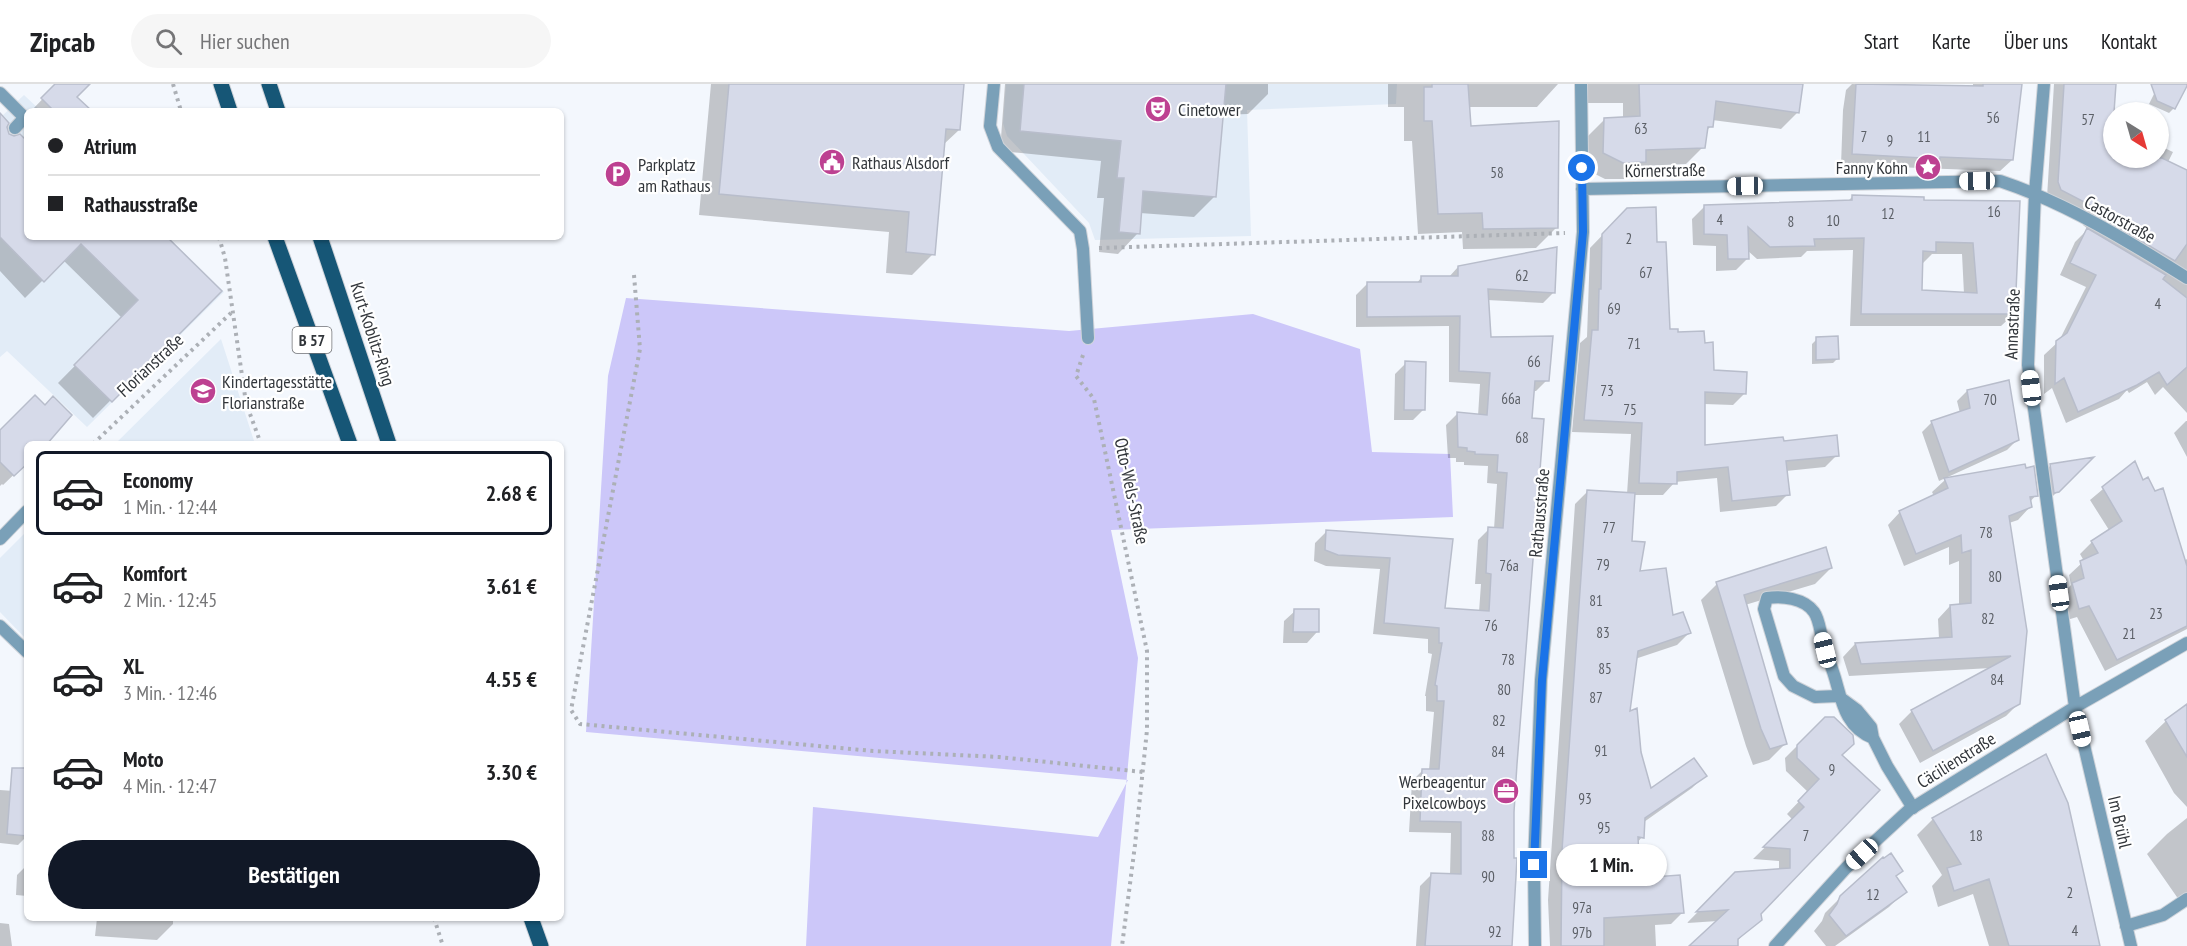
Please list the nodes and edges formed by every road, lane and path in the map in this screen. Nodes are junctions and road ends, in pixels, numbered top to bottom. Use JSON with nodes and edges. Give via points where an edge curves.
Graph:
{"nodes":[{"id":1,"x":173,"y":84,"type":"edge"},
{"id":2,"x":221,"y":84,"type":"edge"},
{"id":3,"x":269,"y":84,"type":"edge"},
{"id":4,"x":994,"y":84,"type":"edge"},
{"id":5,"x":1581,"y":84,"type":"edge"},
{"id":6,"x":2044,"y":84,"type":"edge"},
{"id":7,"x":0,"y":93,"type":"edge"},
{"id":8,"x":180,"y":108,"type":"edge"},
{"id":9,"x":229,"y":108,"type":"edge"},
{"id":10,"x":277,"y":108,"type":"edge"},
{"id":11,"x":24,"y":116,"type":"edge"},
{"id":12,"x":24,"y":120,"type":"edge"},
{"id":13,"x":15,"y":128,"type":"dead end"},
{"id":14,"x":1582,"y":189,"type":"junction"},
{"id":15,"x":2035,"y":193,"type":"junction"},
{"id":16,"x":1583,"y":232,"type":"junction"},
{"id":17,"x":220,"y":240,"type":"edge"},
{"id":18,"x":276,"y":240,"type":"edge"},
{"id":19,"x":321,"y":240,"type":"edge"},
{"id":20,"x":1083,"y":249,"type":"junction"},
{"id":21,"x":634,"y":275,"type":"dead end"},
{"id":22,"x":2187,"y":278,"type":"edge"},
{"id":23,"x":232,"y":312,"type":"junction"},
{"id":24,"x":1088,"y":338,"type":"joint"},
{"id":25,"x":96,"y":441,"type":"edge"},
{"id":26,"x":260,"y":441,"type":"edge"},
{"id":27,"x":349,"y":441,"type":"edge"},
{"id":28,"x":388,"y":441,"type":"edge"},
{"id":29,"x":24,"y":515,"type":"edge"},
{"id":30,"x":0,"y":539,"type":"edge"},
{"id":31,"x":0,"y":626,"type":"edge"},
{"id":32,"x":2187,"y":643,"type":"edge"},
{"id":33,"x":24,"y":649,"type":"edge"},
{"id":34,"x":1839,"y":696,"type":"junction"},
{"id":35,"x":2075,"y":707,"type":"junction"},
{"id":36,"x":1143,"y":772,"type":"junction"},
{"id":37,"x":1913,"y":808,"type":"junction"},
{"id":38,"x":2187,"y":899,"type":"edge"},
{"id":39,"x":435,"y":921,"type":"edge"},
{"id":40,"x":532,"y":921,"type":"edge"},
{"id":41,"x":2126,"y":926,"type":"junction"},
{"id":42,"x":443,"y":946,"type":"edge"},
{"id":43,"x":541,"y":946,"type":"edge"},
{"id":44,"x":1122,"y":946,"type":"edge"},
{"id":45,"x":1535,"y":946,"type":"edge"},
{"id":46,"x":1775,"y":946,"type":"edge"},
{"id":47,"x":2131,"y":946,"type":"edge"}],
"edges":[{"from":1,"to":8,"type":"path"},
{"from":2,"to":9,"type":"main road"},
{"from":3,"to":10,"type":"main road"},
{"from":4,"to":20,"type":"street","via":[[990,126],[998,147],[1080,231]]},
{"from":5,"to":14,"type":"street","name":"Rathausstraße"},
{"from":6,"to":15,"type":"street","name":"Annastraße"},
{"from":7,"to":11,"type":"street"},
{"from":12,"to":13,"type":"street"},
{"from":14,"to":15,"type":"street","name":"Körnerstraße","via":[[2000,181]]},
{"from":14,"to":16,"type":"street","name":"Rathausstraße"},
{"from":15,"to":22,"type":"street","name":"Castorstraße"},
{"from":15,"to":35,"type":"street","name":"Annastraße","via":[[2028,365]]},
{"from":16,"to":20,"type":"path"},
{"from":16,"to":45,"type":"street","name":"Rathausstraße","via":[[1542,680],[1534,865]]},
{"from":17,"to":23,"type":"path"},
{"from":18,"to":27,"type":"main road","number":"B 57"},
{"from":19,"to":28,"type":"main road","name":"Kurt-Koblitz-Ring","number":"B 57"},
{"from":20,"to":24,"type":"street"},
{"from":21,"to":36,"type":"path","via":[[640,349],[571,710],[580,724]]},
{"from":23,"to":25,"type":"path","name":"Florianstraße"},
{"from":23,"to":26,"type":"path","via":[[246,403]]},
{"from":24,"to":36,"type":"path","name":"Otto-Wels-Straße","via":[[1076,376],[1094,399],[1147,651]]},
{"from":29,"to":30,"type":"street"},
{"from":31,"to":33,"type":"street"},
{"from":32,"to":35,"type":"street","name":"Cäcilienstraße"},
{"from":34,"to":34,"type":"street","via":[[1814,612],[1805,604],[1784,597],[1767,598],[1764,609],[1784,676],[1793,686],[1815,697]]},
{"from":34,"to":37,"type":"street","via":[[1848,718],[1873,738]]},
{"from":35,"to":37,"type":"street","name":"Cäcilienstraße"},
{"from":35,"to":41,"type":"street","name":"Im Brühl"},
{"from":36,"to":44,"type":"path","name":"Otto-Wels-Straße"},
{"from":37,"to":46,"type":"street","name":"Cäcilienstraße","via":[[1846,868]]},
{"from":38,"to":41,"type":"street","via":[[2163,915]]},
{"from":39,"to":42,"type":"path"},
{"from":40,"to":43,"type":"main road"},
{"from":41,"to":47,"type":"street","name":"Im Brühl"}]}
